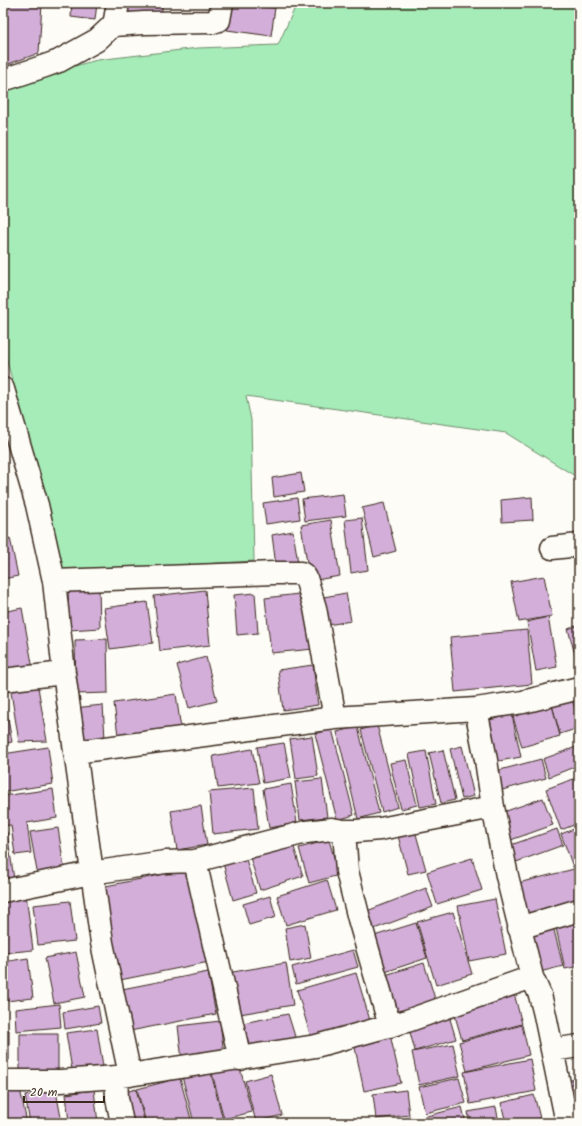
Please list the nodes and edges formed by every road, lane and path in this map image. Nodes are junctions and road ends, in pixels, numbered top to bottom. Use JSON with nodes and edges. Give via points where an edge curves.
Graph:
{"nodes":[{"id":1,"x":118,"y":3,"type":"edge"},
{"id":2,"x":222,"y":3,"type":"edge"},
{"id":3,"x":113,"y":25,"type":"junction"},
{"id":4,"x":3,"y":80,"type":"edge"},
{"id":5,"x":3,"y":389,"type":"edge"},
{"id":6,"x":579,"y":545,"type":"edge"},
{"id":7,"x":552,"y":548,"type":"dead end"},
{"id":8,"x":54,"y":581,"type":"junction"},
{"id":9,"x":64,"y":673,"type":"junction"},
{"id":10,"x":3,"y":680,"type":"edge"},
{"id":11,"x":577,"y":695,"type":"edge"},
{"id":12,"x":476,"y":709,"type":"junction"},
{"id":13,"x":335,"y":718,"type":"junction"},
{"id":14,"x":75,"y":752,"type":"junction"},
{"id":15,"x":493,"y":807,"type":"junction"},
{"id":16,"x":344,"y":831,"type":"junction"},
{"id":17,"x":195,"y":861,"type":"junction"},
{"id":18,"x":91,"y":873,"type":"junction"},
{"id":19,"x":3,"y":891,"type":"edge"},
{"id":20,"x":579,"y":910,"type":"edge"},
{"id":21,"x":520,"y":928,"type":"junction"},
{"id":22,"x":532,"y":978,"type":"junction"},
{"id":23,"x":390,"y":1026,"type":"junction"},
{"id":24,"x":579,"y":1046,"type":"edge"},
{"id":25,"x":552,"y":1050,"type":"junction"},
{"id":26,"x":240,"y":1059,"type":"junction"},
{"id":27,"x":123,"y":1076,"type":"junction"},
{"id":28,"x":3,"y":1081,"type":"edge"},
{"id":29,"x":122,"y":1123,"type":"edge"},
{"id":30,"x":567,"y":1123,"type":"edge"}],
"edges":[{"from":1,"to":3,"type":"street"},
{"from":2,"to":3,"type":"street","via":[[219,20],[213,22]]},
{"from":3,"to":4,"type":"street","via":[[97,40],[59,61]]},
{"from":5,"to":8,"type":"street","via":[[37,505]]},
{"from":6,"to":7,"type":"street"},
{"from":8,"to":9,"type":"street"},
{"from":8,"to":13,"type":"street","via":[[274,573],[304,575],[315,608]]},
{"from":9,"to":10,"type":"street"},
{"from":9,"to":14,"type":"street"},
{"from":11,"to":12,"type":"street"},
{"from":12,"to":13,"type":"street"},
{"from":12,"to":15,"type":"street"},
{"from":13,"to":14,"type":"street"},
{"from":14,"to":18,"type":"street"},
{"from":15,"to":16,"type":"street","via":[[380,829]]},
{"from":15,"to":21,"type":"street"},
{"from":16,"to":17,"type":"street","via":[[332,829],[306,832]]},
{"from":16,"to":23,"type":"street","via":[[347,871]]},
{"from":17,"to":18,"type":"street","via":[[165,862]]},
{"from":17,"to":26,"type":"street"},
{"from":18,"to":19,"type":"street"},
{"from":18,"to":27,"type":"street"},
{"from":20,"to":21,"type":"street"},
{"from":21,"to":22,"type":"street"},
{"from":22,"to":23,"type":"street"},
{"from":22,"to":25,"type":"street","via":[[540,995]]},
{"from":23,"to":26,"type":"street","via":[[316,1046]]},
{"from":24,"to":25,"type":"street"},
{"from":25,"to":30,"type":"street"},
{"from":26,"to":27,"type":"street"},
{"from":27,"to":28,"type":"street","via":[[61,1081]]},
{"from":27,"to":29,"type":"street","via":[[117,1098]]}]}
